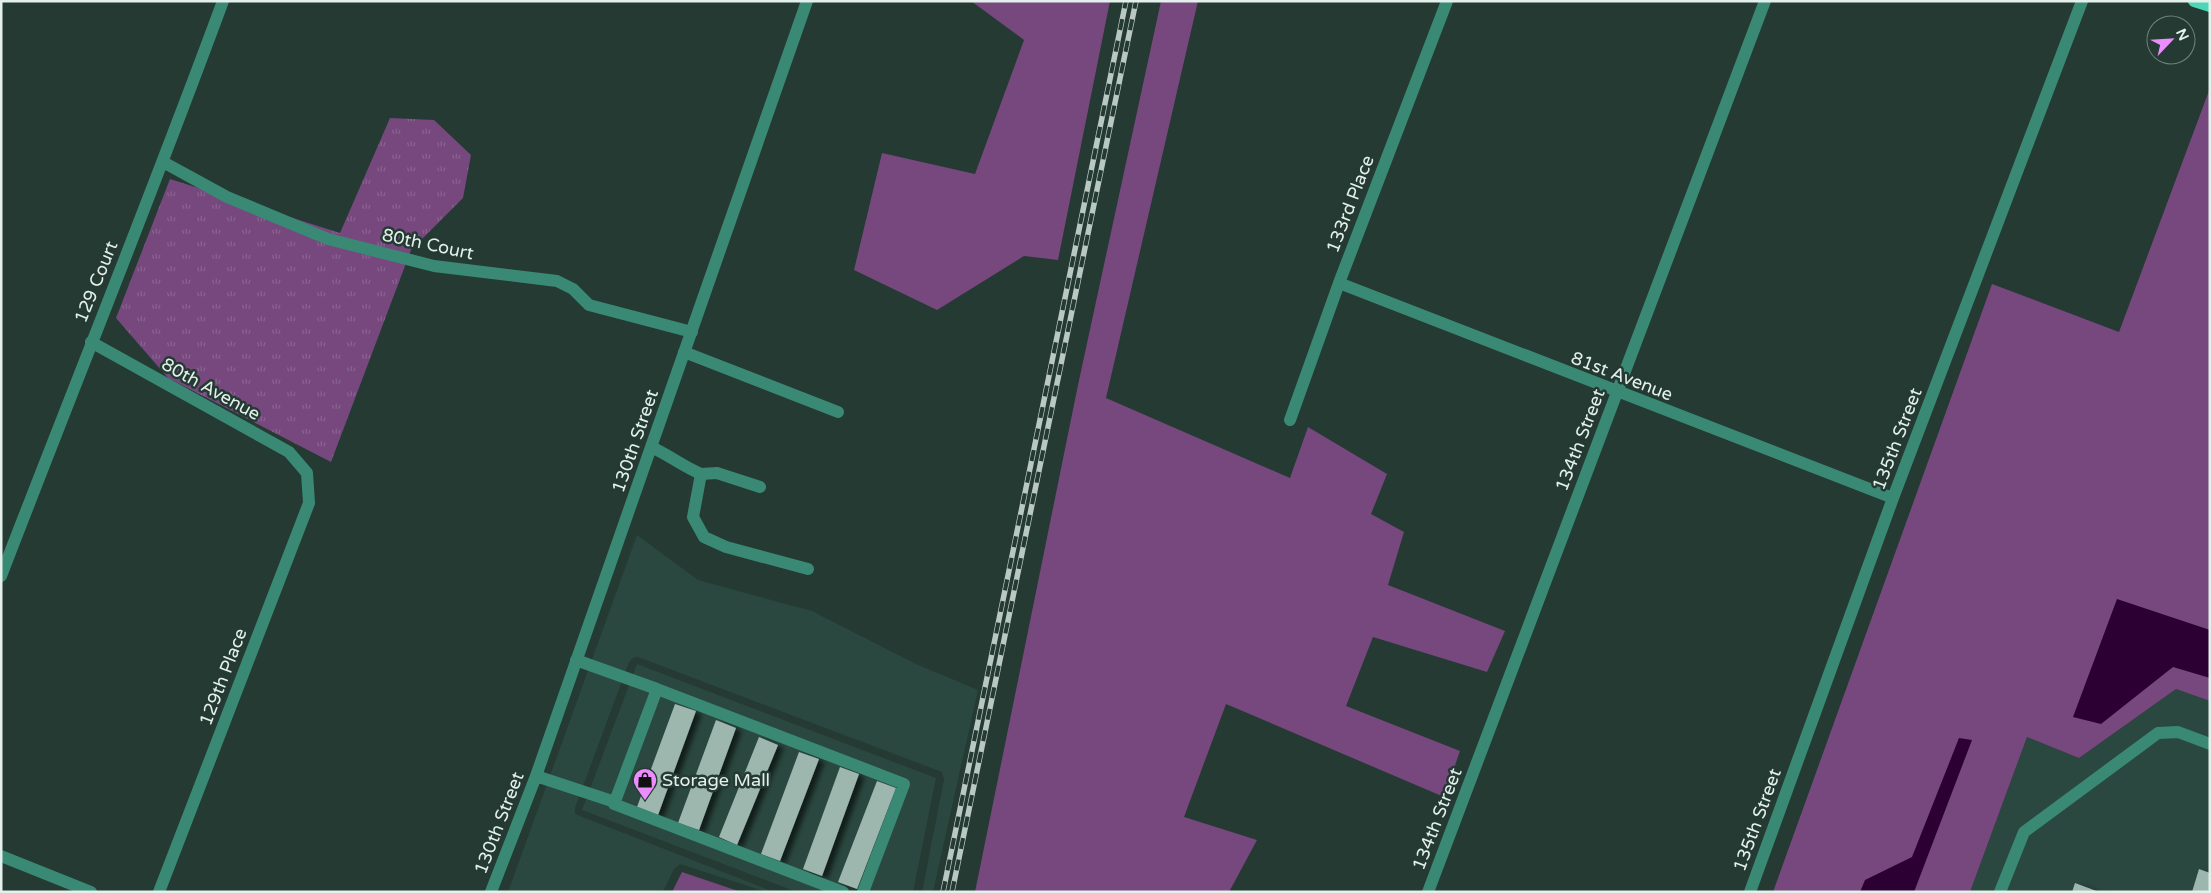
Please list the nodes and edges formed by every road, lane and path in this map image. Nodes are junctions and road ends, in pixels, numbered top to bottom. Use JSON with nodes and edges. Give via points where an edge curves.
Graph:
{"nodes":[{"id":1,"x":223,"y":1,"type":"edge"},
{"id":2,"x":807,"y":1,"type":"edge"},
{"id":3,"x":1447,"y":1,"type":"edge"},
{"id":4,"x":1765,"y":1,"type":"edge"},
{"id":5,"x":2082,"y":1,"type":"edge"},
{"id":6,"x":2194,"y":1,"type":"edge"},
{"id":7,"x":2210,"y":6,"type":"edge"},
{"id":8,"x":163,"y":162,"type":"junction"},
{"id":9,"x":1338,"y":284,"type":"junction"},
{"id":10,"x":692,"y":332,"type":"junction"},
{"id":11,"x":91,"y":342,"type":"junction"},
{"id":12,"x":684,"y":352,"type":"junction"},
{"id":13,"x":1617,"y":393,"type":"junction"},
{"id":14,"x":838,"y":412,"type":"dead end"},
{"id":15,"x":1290,"y":420,"type":"dead end"},
{"id":16,"x":651,"y":448,"type":"junction"},
{"id":17,"x":307,"y":473,"type":"joint"},
{"id":18,"x":701,"y":474,"type":"junction"},
{"id":19,"x":760,"y":487,"type":"dead end"},
{"id":20,"x":1893,"y":498,"type":"junction"},
{"id":21,"x":808,"y":569,"type":"dead end"},
{"id":22,"x":1,"y":576,"type":"edge"},
{"id":23,"x":576,"y":660,"type":"junction"},
{"id":24,"x":657,"y":689,"type":"junction"},
{"id":25,"x":2210,"y":744,"type":"edge"},
{"id":26,"x":536,"y":776,"type":"junction"},
{"id":27,"x":615,"y":802,"type":"junction"},
{"id":28,"x":1,"y":856,"type":"edge"},
{"id":29,"x":90,"y":892,"type":"edge"},
{"id":30,"x":159,"y":892,"type":"edge"},
{"id":31,"x":491,"y":892,"type":"edge"},
{"id":32,"x":843,"y":892,"type":"edge"},
{"id":33,"x":863,"y":892,"type":"edge"},
{"id":34,"x":1428,"y":892,"type":"edge"},
{"id":35,"x":1750,"y":892,"type":"edge"},
{"id":36,"x":2000,"y":892,"type":"edge"}],
"edges":[{"from":1,"to":8,"type":"street","name":"129 Court"},
{"from":2,"to":10,"type":"street","name":"130th Street"},
{"from":3,"to":9,"type":"street","name":"133rd Place"},
{"from":4,"to":13,"type":"street","name":"134th Street"},
{"from":5,"to":20,"type":"street","name":"135th Street"},
{"from":6,"to":7,"type":"main road"},
{"from":8,"to":10,"type":"street","name":"80th Court","via":[[227,197],[328,239],[434,266],[557,281],[573,289],[589,305]]},
{"from":8,"to":11,"type":"street","name":"129 Court"},
{"from":9,"to":13,"type":"street","name":"81st Avenue"},
{"from":9,"to":15,"type":"street","name":"133rd Place"},
{"from":10,"to":12,"type":"street","name":"130th Street"},
{"from":11,"to":17,"type":"street","name":"80th Avenue","via":[[289,452]]},
{"from":11,"to":22,"type":"street","name":"129 Court"},
{"from":12,"to":14,"type":"street"},
{"from":12,"to":16,"type":"street","name":"130th Street"},
{"from":13,"to":20,"type":"street","name":"81st Avenue"},
{"from":13,"to":34,"type":"street","name":"134th Street"},
{"from":16,"to":18,"type":"street","via":[[670,455]]},
{"from":16,"to":23,"type":"street","name":"130th Street"},
{"from":17,"to":30,"type":"street","name":"129th Place","via":[[309,503]]},
{"from":18,"to":19,"type":"street","via":[[717,473]]},
{"from":18,"to":21,"type":"street","via":[[693,516],[704,537],[726,547]]},
{"from":20,"to":35,"type":"street","name":"135th Street"},
{"from":23,"to":24,"type":"street"},
{"from":23,"to":26,"type":"street","name":"130th Street"},
{"from":24,"to":27,"type":"street"},
{"from":24,"to":33,"type":"street","via":[[904,784]]},
{"from":25,"to":36,"type":"street","via":[[2178,732],[2158,733],[2024,832]]},
{"from":26,"to":27,"type":"street"},
{"from":26,"to":31,"type":"street","name":"130th Street"},
{"from":27,"to":32,"type":"street"},
{"from":28,"to":29,"type":"street"}]}
